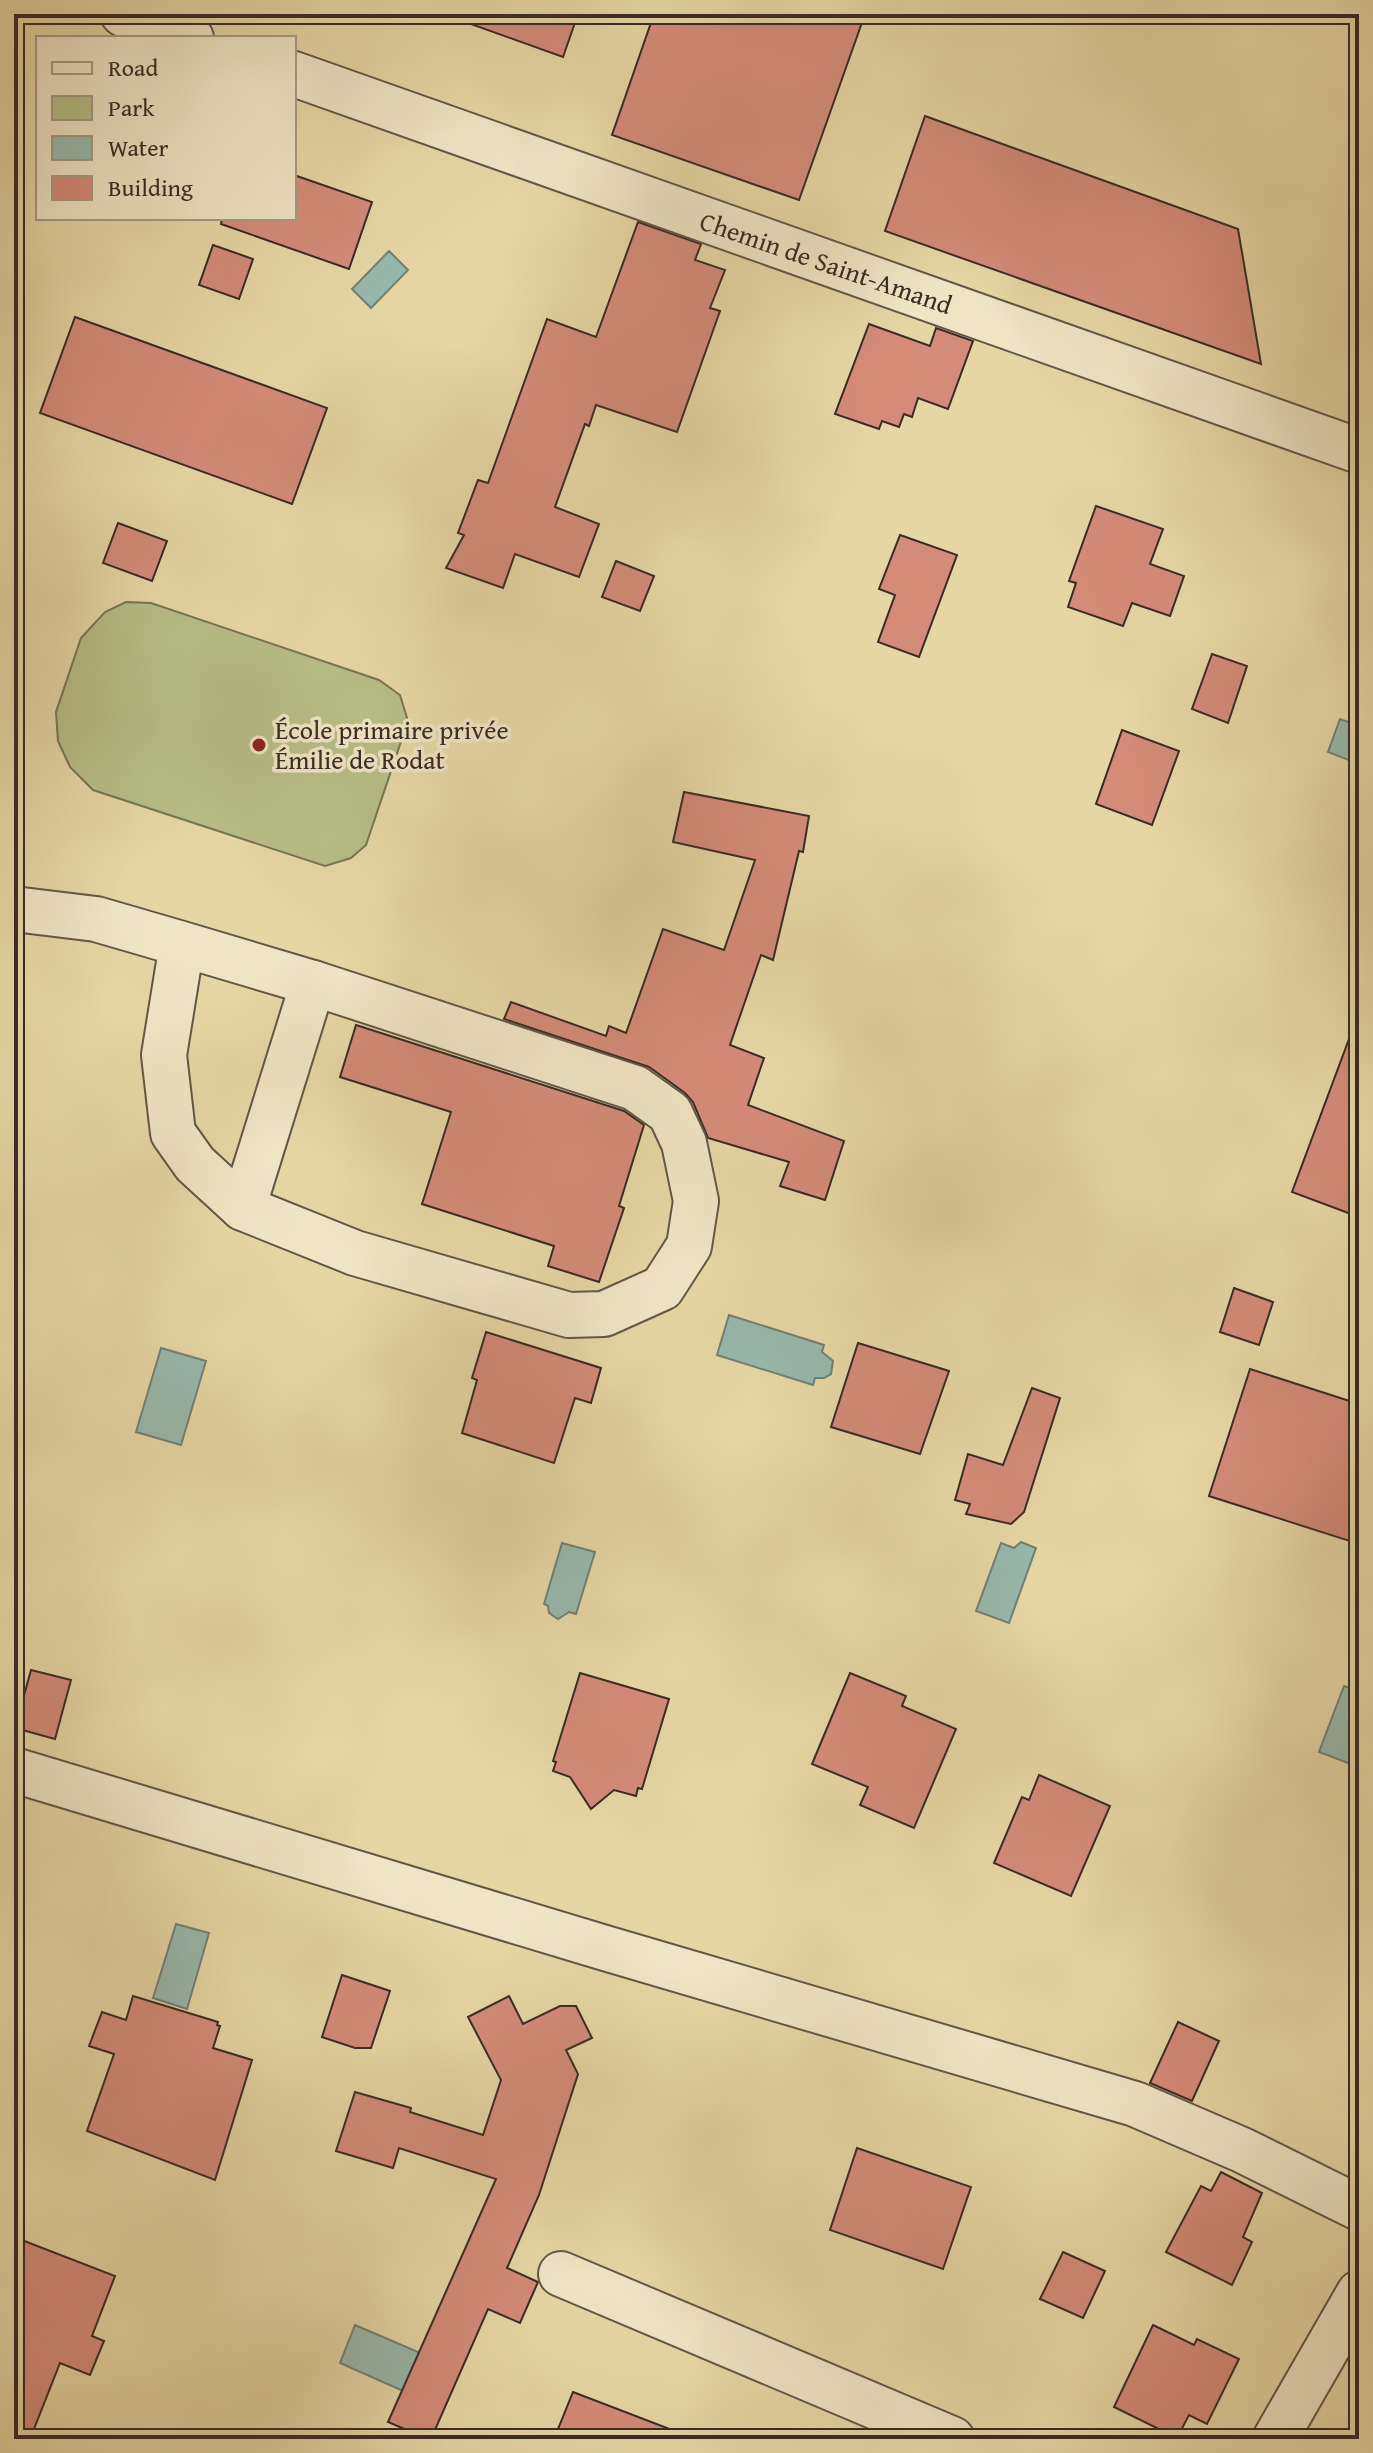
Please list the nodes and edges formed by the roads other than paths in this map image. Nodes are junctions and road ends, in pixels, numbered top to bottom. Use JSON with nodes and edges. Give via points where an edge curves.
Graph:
{"nodes":[{"id":1,"x":123,"y":14,"type":"edge"},
{"id":2,"x":185,"y":36,"type":"edge"},
{"id":3,"x":296,"y":75,"type":"edge"},
{"id":4,"x":1359,"y":451,"type":"edge"},
{"id":5,"x":14,"y":909,"type":"edge"},
{"id":6,"x":182,"y":944,"type":"junction"},
{"id":7,"x":313,"y":983,"type":"junction"},
{"id":8,"x":243,"y":1208,"type":"junction"},
{"id":9,"x":14,"y":1770,"type":"edge"},
{"id":10,"x":1359,"y":2208,"type":"edge"},
{"id":11,"x":561,"y":2274,"type":"dead end"},
{"id":12,"x":1359,"y":2293,"type":"edge"},
{"id":13,"x":952,"y":2439,"type":"edge"},
{"id":14,"x":1275,"y":2439,"type":"edge"}],
"edges":[{"from":1,"to":2,"type":"street"},
{"from":3,"to":4,"type":"street","name":"Chemin de Saint-Amand"},
{"from":5,"to":6,"type":"street","via":[[96,919]]},
{"from":6,"to":7,"type":"street"},
{"from":6,"to":8,"type":"street","via":[[164,1055],[173,1133],[195,1164]]},
{"from":7,"to":8,"type":"street"},
{"from":7,"to":8,"type":"street","via":[[635,1088],[670,1113],[684,1143],[696,1201],[689,1246],[662,1288],[604,1314],[569,1315],[355,1253]]},
{"from":9,"to":10,"type":"street","via":[[1135,2104]]},
{"from":11,"to":13,"type":"street"},
{"from":12,"to":14,"type":"street"}]}
